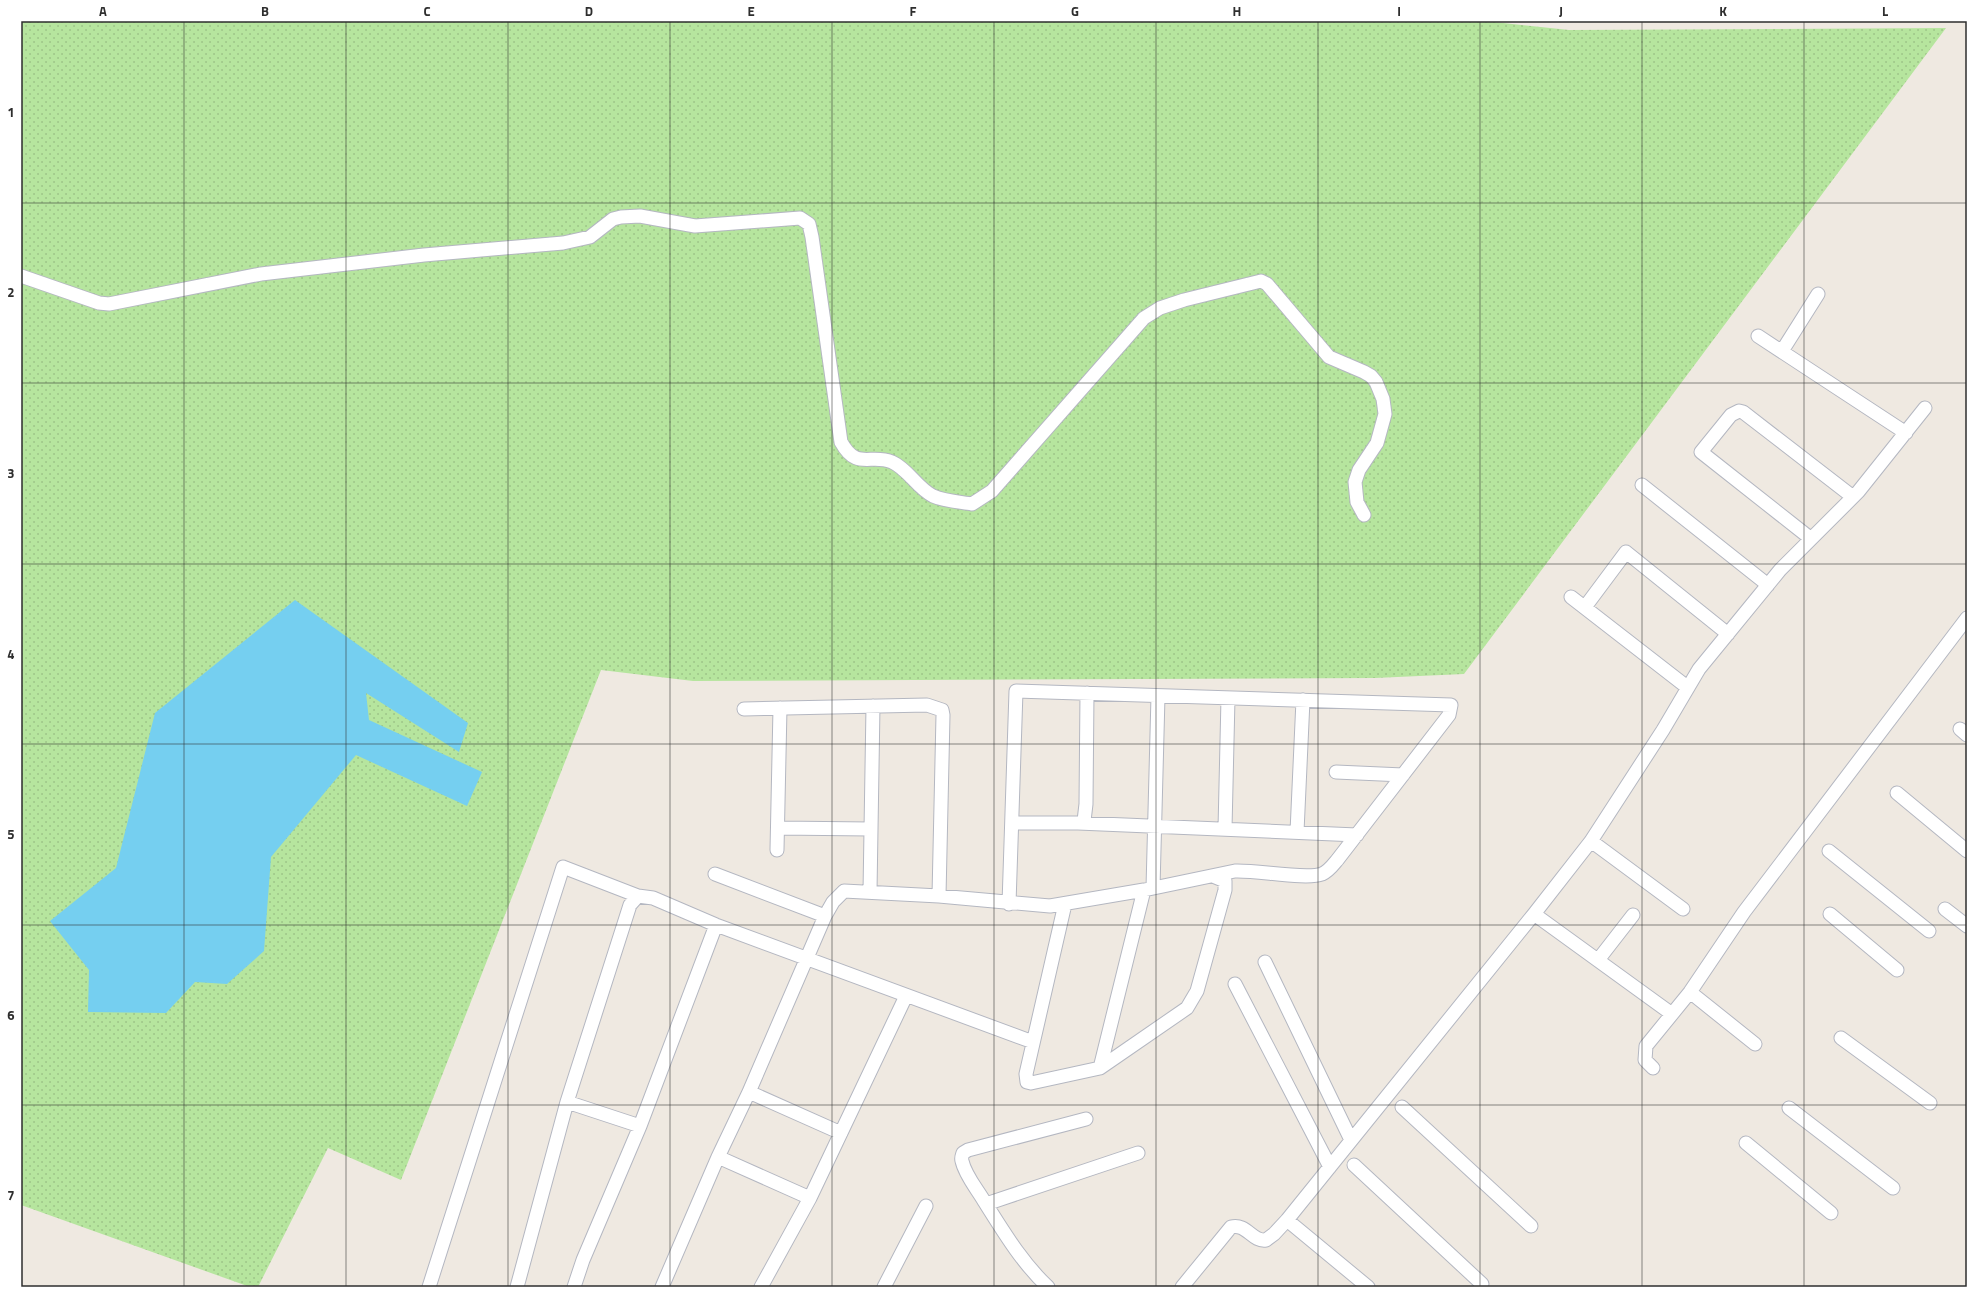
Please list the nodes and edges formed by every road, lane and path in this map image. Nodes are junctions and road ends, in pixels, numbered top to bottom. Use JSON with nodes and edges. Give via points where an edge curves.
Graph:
{"nodes":[{"id":1,"x":21,"y":276,"type":"edge"},
{"id":2,"x":1818,"y":294,"type":"dead end"},
{"id":3,"x":1758,"y":336,"type":"dead end"},
{"id":4,"x":1782,"y":351,"type":"junction"},
{"id":5,"x":1925,"y":408,"type":"dead end"},
{"id":6,"x":1906,"y":432,"type":"junction"},
{"id":7,"x":1642,"y":486,"type":"dead end"},
{"id":8,"x":1853,"y":497,"type":"junction"},
{"id":9,"x":1364,"y":515,"type":"dead end"},
{"id":10,"x":1810,"y":538,"type":"junction"},
{"id":11,"x":1768,"y":585,"type":"junction"},
{"id":12,"x":1571,"y":597,"type":"dead end"},
{"id":13,"x":1584,"y":608,"type":"junction"},
{"id":14,"x":1967,"y":618,"type":"edge"},
{"id":15,"x":1728,"y":634,"type":"junction"},
{"id":16,"x":1687,"y":687,"type":"junction"},
{"id":17,"x":1087,"y":693,"type":"junction"},
{"id":18,"x":1158,"y":696,"type":"junction"},
{"id":19,"x":1228,"y":698,"type":"junction"},
{"id":20,"x":1303,"y":700,"type":"junction"},
{"id":21,"x":873,"y":706,"type":"junction"},
{"id":22,"x":780,"y":708,"type":"junction"},
{"id":23,"x":744,"y":709,"type":"dead end"},
{"id":24,"x":1336,"y":772,"type":"dead end"},
{"id":25,"x":1403,"y":775,"type":"junction"},
{"id":26,"x":1897,"y":793,"type":"dead end"},
{"id":27,"x":1012,"y":823,"type":"junction"},
{"id":28,"x":1078,"y":823,"type":"junction"},
{"id":29,"x":1155,"y":826,"type":"junction"},
{"id":30,"x":778,"y":828,"type":"junction"},
{"id":31,"x":870,"y":829,"type":"junction"},
{"id":32,"x":1225,"y":829,"type":"junction"},
{"id":33,"x":1297,"y":832,"type":"junction"},
{"id":34,"x":1357,"y":835,"type":"junction"},
{"id":35,"x":1591,"y":841,"type":"junction"},
{"id":36,"x":777,"y":850,"type":"dead end"},
{"id":37,"x":1829,"y":851,"type":"dead end"},
{"id":38,"x":1967,"y":851,"type":"edge"},
{"id":39,"x":715,"y":874,"type":"dead end"},
{"id":40,"x":1213,"y":876,"type":"junction"},
{"id":41,"x":1149,"y":889,"type":"junction"},
{"id":42,"x":870,"y":892,"type":"junction"},
{"id":43,"x":638,"y":896,"type":"junction"},
{"id":44,"x":939,"y":896,"type":"junction"},
{"id":45,"x":1009,"y":904,"type":"junction"},
{"id":46,"x":1065,"y":904,"type":"junction"},
{"id":47,"x":1683,"y":909,"type":"dead end"},
{"id":48,"x":1945,"y":909,"type":"dead end"},
{"id":49,"x":1534,"y":914,"type":"junction"},
{"id":50,"x":1830,"y":914,"type":"dead end"},
{"id":51,"x":1633,"y":915,"type":"dead end"},
{"id":52,"x":825,"y":916,"type":"junction"},
{"id":53,"x":716,"y":925,"type":"junction"},
{"id":54,"x":1967,"y":926,"type":"edge"},
{"id":55,"x":1928,"y":931,"type":"dead end"},
{"id":56,"x":807,"y":959,"type":"junction"},
{"id":57,"x":1598,"y":960,"type":"junction"},
{"id":58,"x":1265,"y":962,"type":"dead end"},
{"id":59,"x":1897,"y":970,"type":"dead end"},
{"id":60,"x":1235,"y":984,"type":"dead end"},
{"id":61,"x":1690,"y":992,"type":"junction"},
{"id":62,"x":906,"y":996,"type":"junction"},
{"id":63,"x":1672,"y":1014,"type":"junction"},
{"id":64,"x":1841,"y":1038,"type":"dead end"},
{"id":65,"x":1033,"y":1042,"type":"junction"},
{"id":66,"x":1755,"y":1044,"type":"dead end"},
{"id":67,"x":1100,"y":1068,"type":"junction"},
{"id":68,"x":1653,"y":1068,"type":"dead end"},
{"id":69,"x":750,"y":1092,"type":"junction"},
{"id":70,"x":567,"y":1102,"type":"junction"},
{"id":71,"x":1930,"y":1103,"type":"dead end"},
{"id":72,"x":1402,"y":1107,"type":"dead end"},
{"id":73,"x":1788,"y":1108,"type":"dead end"},
{"id":74,"x":1086,"y":1119,"type":"dead end"},
{"id":75,"x":640,"y":1126,"type":"junction"},
{"id":76,"x":841,"y":1133,"type":"junction"},
{"id":77,"x":1351,"y":1140,"type":"junction"},
{"id":78,"x":1746,"y":1143,"type":"dead end"},
{"id":79,"x":1138,"y":1153,"type":"dead end"},
{"id":80,"x":718,"y":1157,"type":"junction"},
{"id":81,"x":1354,"y":1164,"type":"dead end"},
{"id":82,"x":1330,"y":1166,"type":"junction"},
{"id":83,"x":1893,"y":1188,"type":"dead end"},
{"id":84,"x":810,"y":1198,"type":"junction"},
{"id":85,"x":986,"y":1204,"type":"junction"},
{"id":86,"x":926,"y":1206,"type":"dead end"},
{"id":87,"x":1831,"y":1213,"type":"dead end"},
{"id":88,"x":1286,"y":1220,"type":"junction"},
{"id":89,"x":1530,"y":1226,"type":"dead end"},
{"id":90,"x":1482,"y":1284,"type":"dead end"},
{"id":91,"x":429,"y":1287,"type":"edge"},
{"id":92,"x":517,"y":1287,"type":"edge"},
{"id":93,"x":574,"y":1287,"type":"edge"},
{"id":94,"x":662,"y":1287,"type":"edge"},
{"id":95,"x":760,"y":1287,"type":"edge"},
{"id":96,"x":884,"y":1287,"type":"edge"},
{"id":97,"x":1048,"y":1287,"type":"edge"},
{"id":98,"x":1182,"y":1287,"type":"edge"},
{"id":99,"x":1368,"y":1287,"type":"edge"}],
"edges":[{"from":1,"to":9,"type":"street","via":[[99,303],[109,304],[261,274],[424,255],[563,243],[590,237],[613,219],[621,217],[640,216],[695,226],[800,218],[809,224],[812,237],[841,442],[852,457],[891,462],[933,496],[972,504],[992,491],[1144,318],[1160,308],[1184,300],[1261,281],[1267,284],[1329,358],[1364,372],[1376,382],[1385,414],[1377,443],[1359,470],[1355,482],[1357,502]]},
{"from":2,"to":4,"type":"street"},
{"from":3,"to":4,"type":"street"},
{"from":4,"to":6,"type":"street"},
{"from":5,"to":6,"type":"street"},
{"from":6,"to":8,"type":"street"},
{"from":7,"to":11,"type":"street"},
{"from":8,"to":10,"type":"street"},
{"from":8,"to":10,"type":"street","via":[[1743,412],[1731,415],[1701,452]]},
{"from":10,"to":11,"type":"street"},
{"from":11,"to":15,"type":"street"},
{"from":12,"to":13,"type":"street"},
{"from":13,"to":15,"type":"street","via":[[1626,552]]},
{"from":13,"to":16,"type":"street"},
{"from":14,"to":61,"type":"street","via":[[1744,912]]},
{"from":15,"to":16,"type":"street"},
{"from":16,"to":35,"type":"street","via":[[1663,730]]},
{"from":17,"to":18,"type":"street"},
{"from":17,"to":27,"type":"street","via":[[1016,691]]},
{"from":17,"to":28,"type":"street","via":[[1086,817]]},
{"from":18,"to":19,"type":"street"},
{"from":18,"to":29,"type":"street"},
{"from":19,"to":20,"type":"street"},
{"from":19,"to":32,"type":"street"},
{"from":20,"to":25,"type":"street","via":[[1451,705],[1449,715]]},
{"from":20,"to":33,"type":"street"},
{"from":21,"to":22,"type":"street"},
{"from":21,"to":31,"type":"street"},
{"from":21,"to":44,"type":"street","via":[[927,705],[942,710],[944,715]]},
{"from":22,"to":23,"type":"street"},
{"from":22,"to":30,"type":"street"},
{"from":24,"to":25,"type":"street"},
{"from":25,"to":34,"type":"street"},
{"from":26,"to":38,"type":"street"},
{"from":27,"to":28,"type":"street"},
{"from":27,"to":45,"type":"street"},
{"from":28,"to":29,"type":"street"},
{"from":29,"to":32,"type":"street"},
{"from":29,"to":41,"type":"street"},
{"from":30,"to":31,"type":"street"},
{"from":30,"to":36,"type":"street"},
{"from":31,"to":42,"type":"street"},
{"from":32,"to":33,"type":"street"},
{"from":33,"to":34,"type":"street"},
{"from":34,"to":40,"type":"street","via":[[1329,869],[1319,875],[1248,870]]},
{"from":35,"to":47,"type":"street"},
{"from":35,"to":49,"type":"street"},
{"from":37,"to":55,"type":"street"},
{"from":39,"to":52,"type":"street"},
{"from":40,"to":41,"type":"street"},
{"from":40,"to":67,"type":"street","via":[[1225,881],[1226,890],[1192,1001],[1178,1015]]},
{"from":41,"to":46,"type":"street"},
{"from":41,"to":67,"type":"street"},
{"from":42,"to":44,"type":"street"},
{"from":42,"to":52,"type":"street","via":[[844,891],[833,902]]},
{"from":43,"to":53,"type":"street","via":[[654,898]]},
{"from":43,"to":70,"type":"street","via":[[630,905]]},
{"from":43,"to":91,"type":"street","via":[[563,867]]},
{"from":44,"to":45,"type":"street"},
{"from":45,"to":46,"type":"street"},
{"from":46,"to":65,"type":"street"},
{"from":48,"to":54,"type":"street"},
{"from":49,"to":57,"type":"street"},
{"from":49,"to":77,"type":"street"},
{"from":50,"to":59,"type":"street"},
{"from":51,"to":57,"type":"street"},
{"from":52,"to":56,"type":"street"},
{"from":53,"to":56,"type":"street"},
{"from":53,"to":75,"type":"street"},
{"from":56,"to":62,"type":"street"},
{"from":56,"to":69,"type":"street"},
{"from":57,"to":63,"type":"street"},
{"from":58,"to":77,"type":"street"},
{"from":60,"to":82,"type":"street"},
{"from":61,"to":63,"type":"street"},
{"from":61,"to":66,"type":"street"},
{"from":62,"to":65,"type":"street"},
{"from":62,"to":76,"type":"street"},
{"from":63,"to":68,"type":"street","via":[[1646,1046],[1645,1060]]},
{"from":64,"to":71,"type":"street"},
{"from":65,"to":67,"type":"street","via":[[1026,1074],[1027,1082]]},
{"from":69,"to":76,"type":"street"},
{"from":69,"to":80,"type":"street"},
{"from":70,"to":75,"type":"street"},
{"from":70,"to":92,"type":"street"},
{"from":72,"to":89,"type":"street"},
{"from":73,"to":83,"type":"street"},
{"from":74,"to":85,"type":"street","via":[[963,1152],[962,1162]]},
{"from":75,"to":93,"type":"street"},
{"from":76,"to":84,"type":"street"},
{"from":77,"to":82,"type":"street"},
{"from":78,"to":87,"type":"street"},
{"from":79,"to":85,"type":"street"},
{"from":80,"to":84,"type":"street"},
{"from":80,"to":94,"type":"street"},
{"from":81,"to":90,"type":"street"},
{"from":82,"to":88,"type":"street"},
{"from":84,"to":95,"type":"street"},
{"from":85,"to":97,"type":"street","via":[[1020,1255]]},
{"from":86,"to":96,"type":"street"},
{"from":88,"to":98,"type":"street","via":[[1266,1240],[1258,1239],[1242,1227],[1232,1227]]},
{"from":88,"to":99,"type":"street"}]}
